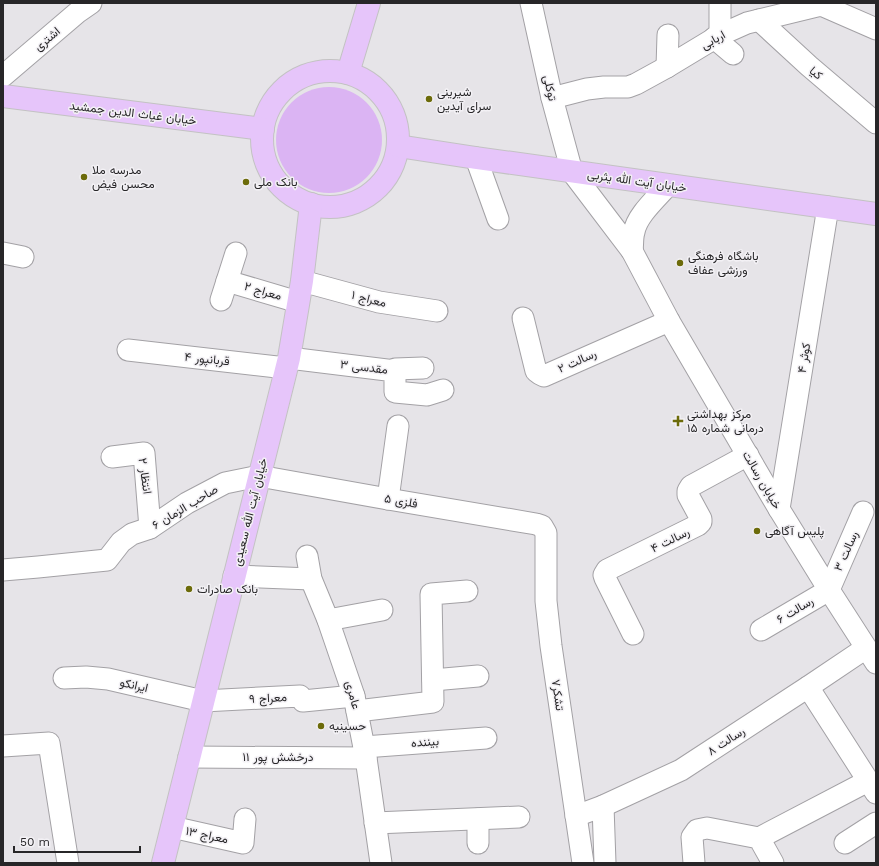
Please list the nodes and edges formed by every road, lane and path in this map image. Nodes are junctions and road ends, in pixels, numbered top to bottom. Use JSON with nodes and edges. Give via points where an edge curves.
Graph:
{"nodes":[{"id":1,"x":369,"y":3,"type":"edge"},
{"id":2,"x":531,"y":3,"type":"edge"},
{"id":3,"x":720,"y":3,"type":"edge"},
{"id":4,"x":823,"y":4,"type":"edge"},
{"id":5,"x":79,"y":6,"type":"edge"},
{"id":6,"x":759,"y":20,"type":"junction"},
{"id":7,"x":876,"y":28,"type":"edge"},
{"id":8,"x":668,"y":35,"type":"dead end"},
{"id":9,"x":717,"y":36,"type":"junction"},
{"id":10,"x":733,"y":54,"type":"dead end"},
{"id":11,"x":667,"y":67,"type":"junction"},
{"id":12,"x":348,"y":73,"type":"junction"},
{"id":13,"x":3,"y":76,"type":"edge"},
{"id":14,"x":3,"y":96,"type":"edge"},
{"id":15,"x":552,"y":98,"type":"junction"},
{"id":16,"x":876,"y":122,"type":"edge"},
{"id":17,"x":263,"y":130,"type":"junction"},
{"id":18,"x":398,"y":146,"type":"junction"},
{"id":19,"x":476,"y":158,"type":"junction"},
{"id":20,"x":572,"y":172,"type":"junction"},
{"id":21,"x":668,"y":185,"type":"junction"},
{"id":22,"x":311,"y":204,"type":"junction"},
{"id":23,"x":828,"y":207,"type":"junction"},
{"id":24,"x":876,"y":214,"type":"edge"},
{"id":25,"x":498,"y":219,"type":"dead end"},
{"id":26,"x":632,"y":251,"type":"junction"},
{"id":27,"x":236,"y":253,"type":"dead end"},
{"id":28,"x":300,"y":291,"type":"junction"},
{"id":29,"x":437,"y":311,"type":"dead end"},
{"id":30,"x":523,"y":318,"type":"dead end"},
{"id":31,"x":669,"y":321,"type":"junction"},
{"id":32,"x":128,"y":350,"type":"dead end"},
{"id":33,"x":287,"y":363,"type":"junction"},
{"id":34,"x":424,"y":368,"type":"dead end"},
{"id":35,"x":395,"y":371,"type":"junction"},
{"id":36,"x":442,"y":390,"type":"dead end"},
{"id":37,"x":398,"y":426,"type":"dead end"},
{"id":38,"x":748,"y":455,"type":"junction"},
{"id":39,"x":112,"y":456,"type":"dead end"},
{"id":40,"x":259,"y":476,"type":"junction"},
{"id":41,"x":388,"y":499,"type":"junction"},
{"id":42,"x":779,"y":509,"type":"junction"},
{"id":43,"x":863,"y":512,"type":"dead end"},
{"id":44,"x":542,"y":526,"type":"joint"},
{"id":45,"x":150,"y":528,"type":"junction"},
{"id":46,"x":307,"y":556,"type":"dead end"},
{"id":47,"x":3,"y":570,"type":"edge"},
{"id":48,"x":234,"y":576,"type":"junction"},
{"id":49,"x":311,"y":580,"type":"junction"},
{"id":50,"x":467,"y":590,"type":"dead end"},
{"id":51,"x":829,"y":590,"type":"junction"},
{"id":52,"x":382,"y":610,"type":"dead end"},
{"id":53,"x":328,"y":620,"type":"junction"},
{"id":54,"x":761,"y":630,"type":"dead end"},
{"id":55,"x":633,"y":634,"type":"dead end"},
{"id":56,"x":871,"y":656,"type":"edge"},
{"id":57,"x":478,"y":676,"type":"dead end"},
{"id":58,"x":64,"y":678,"type":"dead end"},
{"id":59,"x":433,"y":680,"type":"junction"},
{"id":60,"x":808,"y":687,"type":"junction"},
{"id":61,"x":203,"y":701,"type":"junction"},
{"id":62,"x":356,"y":703,"type":"junction"},
{"id":63,"x":486,"y":738,"type":"dead end"},
{"id":64,"x":3,"y":746,"type":"edge"},
{"id":65,"x":365,"y":752,"type":"junction"},
{"id":66,"x":189,"y":756,"type":"junction"},
{"id":67,"x":872,"y":787,"type":"edge"},
{"id":68,"x":604,"y":806,"type":"junction"},
{"id":69,"x":576,"y":816,"type":"junction"},
{"id":70,"x":519,"y":817,"type":"dead end"},
{"id":71,"x":478,"y":818,"type":"junction"},
{"id":72,"x":245,"y":819,"type":"dead end"},
{"id":73,"x":375,"y":822,"type":"junction"},
{"id":74,"x":876,"y":823,"type":"edge"},
{"id":75,"x":172,"y":827,"type":"junction"},
{"id":76,"x":759,"y":838,"type":"junction"},
{"id":77,"x":478,"y":843,"type":"dead end"},
{"id":78,"x":845,"y":843,"type":"dead end"},
{"id":79,"x":68,"y":863,"type":"edge"},
{"id":80,"x":163,"y":863,"type":"edge"},
{"id":81,"x":381,"y":863,"type":"edge"},
{"id":82,"x":583,"y":863,"type":"edge"},
{"id":83,"x":605,"y":863,"type":"edge"},
{"id":84,"x":694,"y":863,"type":"edge"},
{"id":85,"x":773,"y":863,"type":"edge"}],
"edges":[{"from":1,"to":12,"type":"main road"},
{"from":2,"to":15,"type":"street","name":"توکلی"},
{"from":3,"to":9,"type":"street"},
{"from":4,"to":6,"type":"street","name":"اربابی"},
{"from":4,"to":7,"type":"street","name":"اربابی"},
{"from":5,"to":13,"type":"street","name":"اشتری"},
{"from":6,"to":9,"type":"street","name":"اربابی"},
{"from":6,"to":16,"type":"street","name":"کیا"},
{"from":8,"to":11,"type":"street"},
{"from":9,"to":10,"type":"street"},
{"from":9,"to":11,"type":"street","name":"اربابی"},
{"from":11,"to":15,"type":"street","name":"اربابی","via":[[636,84],[587,89]]},
{"from":12,"to":17,"type":"main road","via":[[329,71],[310,74],[292,82],[278,95],[268,111]]},
{"from":12,"to":18,"type":"main road","via":[[366,81],[380,93],[391,109],[397,126]]},
{"from":14,"to":17,"type":"main road","name":"خیابان غیاث الدین جمشید"},
{"from":15,"to":20,"type":"street","name":"توکلی"},
{"from":17,"to":22,"type":"main road","via":[[266,161],[279,184],[294,196]]},
{"from":18,"to":19,"type":"main road","name":"خیابان آیت الله یثربی"},
{"from":18,"to":22,"type":"main road","via":[[393,165],[383,182],[369,195],[351,204],[331,207]]},
{"from":19,"to":20,"type":"main road","name":"خیابان آیت الله یثربی"},
{"from":19,"to":25,"type":"street"},
{"from":20,"to":21,"type":"main road","name":"خیابان آیت الله یثربی"},
{"from":20,"to":26,"type":"street","name":"خیابان رسالت"},
{"from":21,"to":23,"type":"main road","name":"خیابان آیت الله یثربی"},
{"from":21,"to":26,"type":"street","via":[[638,221]]},
{"from":22,"to":28,"type":"main road","name":"خیابان آیت الله سعیدی"},
{"from":23,"to":24,"type":"main road","name":"خیابان آیت الله یثربی"},
{"from":23,"to":42,"type":"street","name":"کوثر ۴"},
{"from":26,"to":31,"type":"street","name":"خیابان رسالت"},
{"from":27,"to":28,"type":"street","name":"معراج ۲","via":[[224,291]]},
{"from":28,"to":29,"type":"street","name":"معراج ۱"},
{"from":28,"to":33,"type":"main road","name":"خیابان آیت الله سعیدی"},
{"from":30,"to":31,"type":"street","name":"رسالت ۲","via":[[536,371],[544,376]]},
{"from":31,"to":38,"type":"street","name":"خیابان رسالت"},
{"from":32,"to":33,"type":"street","name":"قربانپور ۴"},
{"from":33,"to":35,"type":"street","name":"مقدسی ۳"},
{"from":33,"to":40,"type":"main road","name":"خیابان آیت الله سعیدی"},
{"from":34,"to":35,"type":"street"},
{"from":35,"to":36,"type":"street","name":"مقدسی ۳","via":[[395,392],[427,395]]},
{"from":37,"to":41,"type":"street"},
{"from":38,"to":42,"type":"street","name":"خیابان رسالت"},
{"from":38,"to":55,"type":"street","name":"رسالت ۴","via":[[691,486],[688,495],[701,518],[698,525],[607,570],[605,578]]},
{"from":39,"to":45,"type":"street","name":"انتظار ۲","via":[[144,453]]},
{"from":40,"to":41,"type":"street","name":"فلزی ۵"},
{"from":40,"to":45,"type":"street","name":"صاحب الزمان ۶","via":[[225,483],[187,503]]},
{"from":40,"to":48,"type":"main road","name":"خیابان آیت الله سعیدی"},
{"from":41,"to":44,"type":"street","name":"فلزی ۵"},
{"from":42,"to":51,"type":"street","name":"خیابان رسالت"},
{"from":43,"to":51,"type":"street","name":"رسالت ۳"},
{"from":44,"to":69,"type":"street","name":"تشکر۷","via":[[546,533],[546,601],[551,646]]},
{"from":45,"to":47,"type":"street","name":"صاحب الزمان ۶","via":[[132,534],[107,560]]},
{"from":46,"to":49,"type":"street","name":"عامری"},
{"from":48,"to":49,"type":"street"},
{"from":48,"to":61,"type":"main road","name":"خیابان آیت الله سعیدی"},
{"from":49,"to":53,"type":"street","name":"عامری"},
{"from":50,"to":59,"type":"street","via":[[431,594]]},
{"from":51,"to":54,"type":"street","name":"رسالت ۶"},
{"from":51,"to":56,"type":"street","name":"خیابان رسالت"},
{"from":52,"to":53,"type":"street"},
{"from":53,"to":62,"type":"street","name":"عامری"},
{"from":56,"to":60,"type":"street","name":"رسالت ۸"},
{"from":57,"to":59,"type":"street"},
{"from":58,"to":61,"type":"street","name":"ایرانکو","via":[[108,678]]},
{"from":59,"to":62,"type":"street","via":[[434,702]]},
{"from":60,"to":67,"type":"street"},
{"from":60,"to":68,"type":"street","name":"رسالت ۸","via":[[681,770]]},
{"from":61,"to":62,"type":"street","name":"معراج ۹","via":[[300,696],[303,701]]},
{"from":61,"to":66,"type":"main road","name":"خیابان آیت الله سعیدی"},
{"from":62,"to":65,"type":"street","name":"عامری"},
{"from":63,"to":65,"type":"street","name":"بیننده"},
{"from":64,"to":79,"type":"street","via":[[49,743]]},
{"from":65,"to":66,"type":"street","name":"درخشش پور ۱۱"},
{"from":65,"to":73,"type":"street","name":"عامری"},
{"from":66,"to":75,"type":"main road","name":"خیابان آیت الله سعیدی"},
{"from":67,"to":76,"type":"street"},
{"from":68,"to":69,"type":"street","name":"رسالت ۸"},
{"from":68,"to":83,"type":"street"},
{"from":69,"to":82,"type":"street","name":"تشکر۷"},
{"from":70,"to":71,"type":"street"},
{"from":71,"to":73,"type":"street"},
{"from":71,"to":77,"type":"street"},
{"from":72,"to":75,"type":"street","name":"معراج ۱۳","via":[[243,842]]},
{"from":73,"to":81,"type":"street","name":"عامری"},
{"from":74,"to":78,"type":"street"},
{"from":75,"to":80,"type":"main road","name":"خیابان آیت الله سعیدی"},
{"from":76,"to":84,"type":"street","via":[[707,828],[697,830],[692,837]]},
{"from":76,"to":85,"type":"street"}]}
